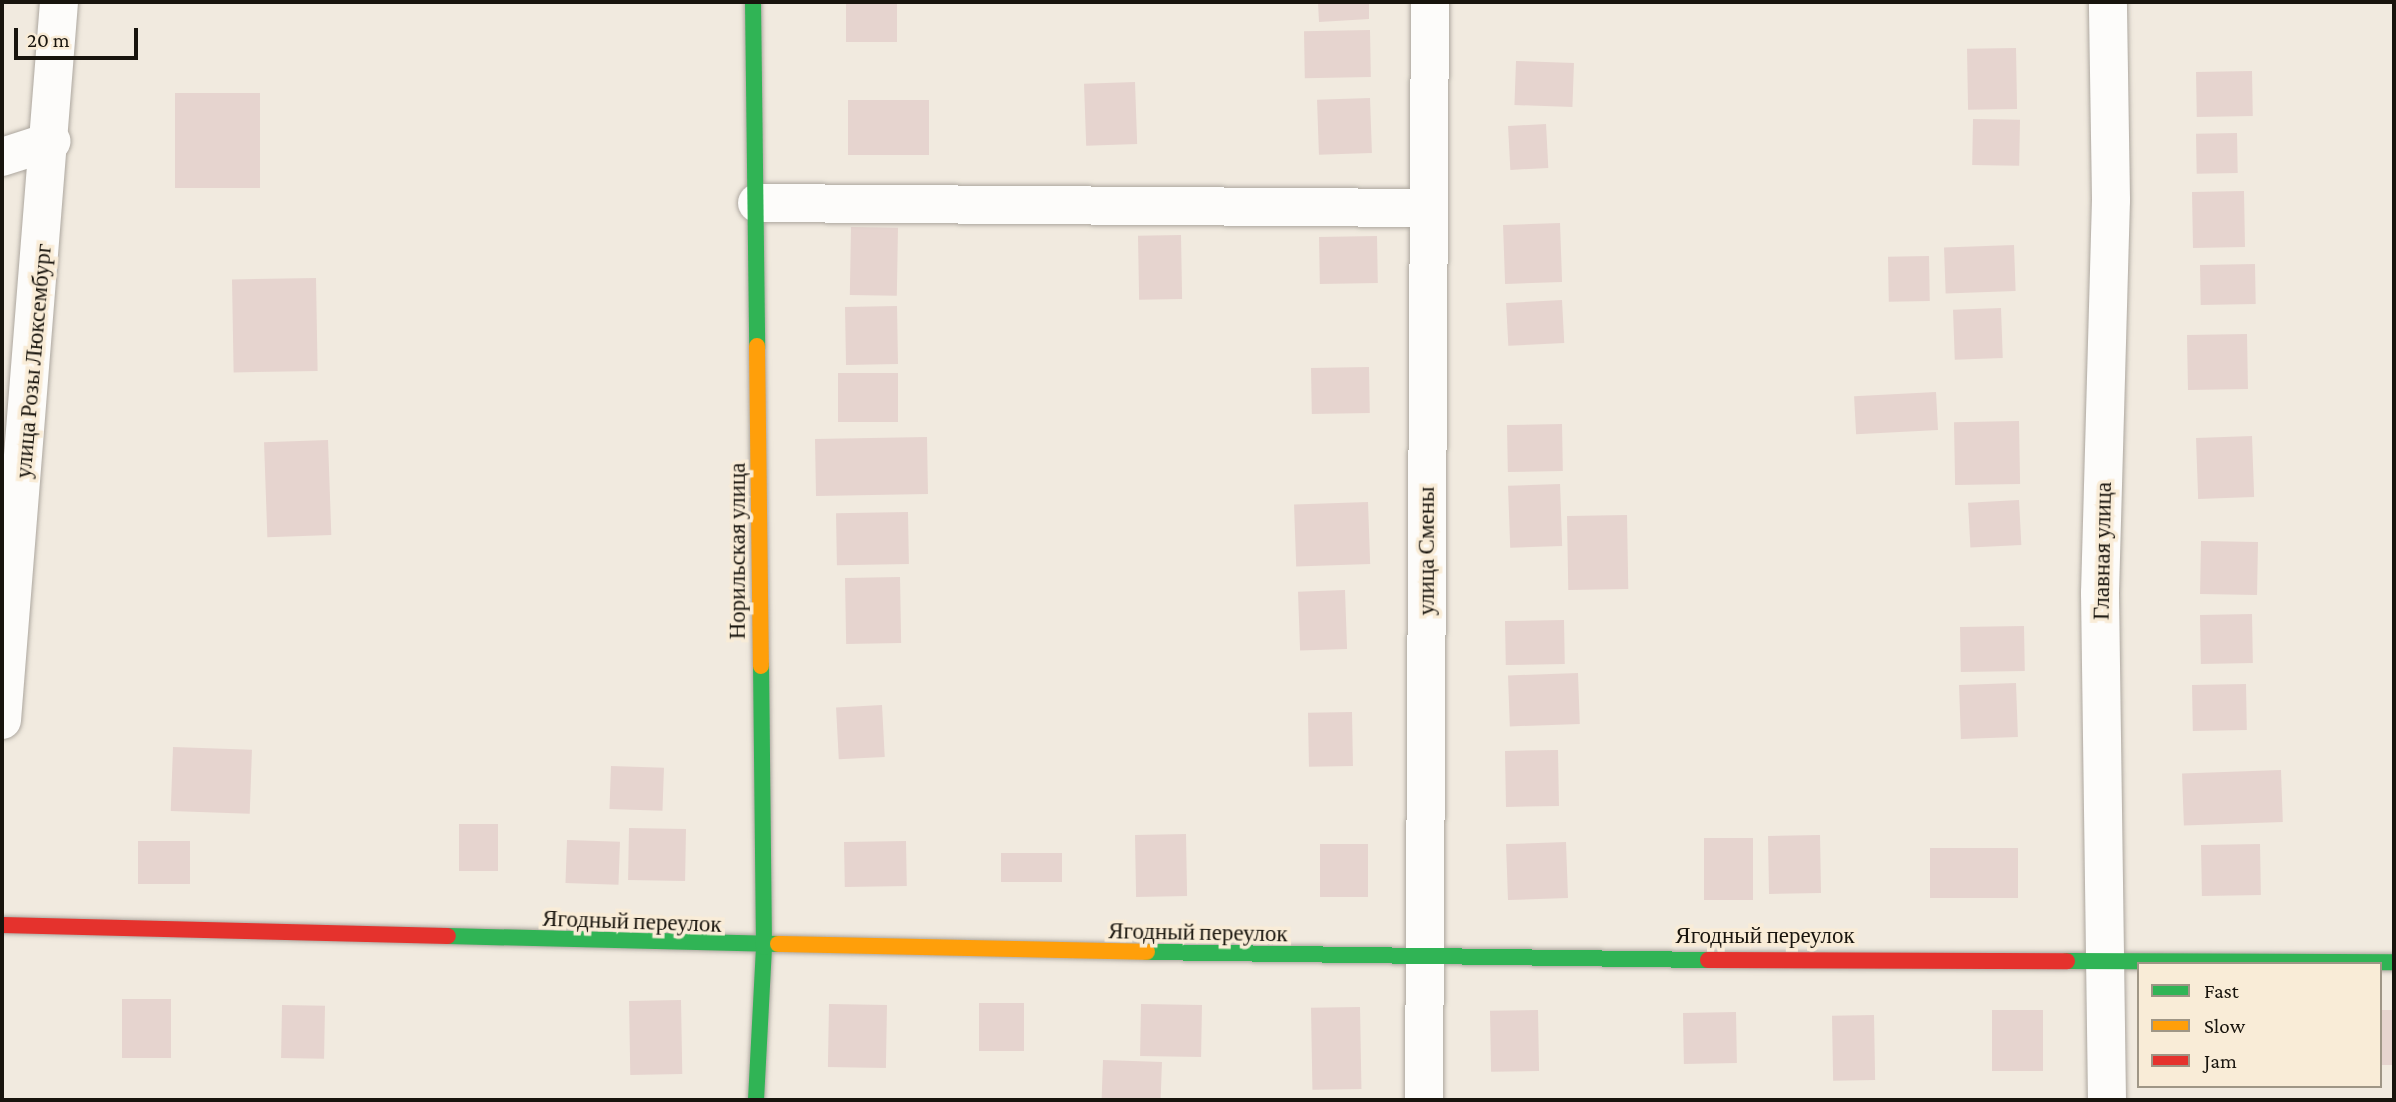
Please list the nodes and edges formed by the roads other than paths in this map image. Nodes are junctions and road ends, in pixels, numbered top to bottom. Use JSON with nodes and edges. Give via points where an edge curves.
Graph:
{"nodes":[{"id":1,"x":59,"y":2,"type":"edge"},
{"id":2,"x":753,"y":2,"type":"edge"},
{"id":3,"x":1430,"y":2,"type":"edge"},
{"id":4,"x":2108,"y":2,"type":"edge"},
{"id":5,"x":52,"y":141,"type":"junction"},
{"id":6,"x":2,"y":157,"type":"edge"},
{"id":7,"x":757,"y":203,"type":"junction"},
{"id":8,"x":1427,"y":208,"type":"junction"},
{"id":9,"x":2,"y":720,"type":"edge"},
{"id":10,"x":2,"y":925,"type":"edge"},
{"id":11,"x":764,"y":947,"type":"junction"},
{"id":12,"x":2106,"y":956,"type":"junction"},
{"id":13,"x":1426,"y":959,"type":"junction"},
{"id":14,"x":2394,"y":962,"type":"edge"},
{"id":15,"x":756,"y":1100,"type":"edge"},
{"id":16,"x":1424,"y":1100,"type":"edge"},
{"id":17,"x":2107,"y":1100,"type":"edge"}],
"edges":[{"from":1,"to":5,"type":"street","name":"улица Розы Люксембург"},
{"from":2,"to":7,"type":"street","name":"Норильская улица"},
{"from":3,"to":8,"type":"street","name":"улица Смены"},
{"from":4,"to":12,"type":"street","name":"Главная улица","via":[[2111,200],[2100,593]]},
{"from":5,"to":6,"type":"street"},
{"from":5,"to":9,"type":"street","name":"улица Розы Люксембург"},
{"from":7,"to":8,"type":"street"},
{"from":7,"to":11,"type":"street","name":"Норильская улица"},
{"from":8,"to":13,"type":"street","name":"улица Смены"},
{"from":10,"to":11,"type":"street","name":"Ягодный переулок"},
{"from":11,"to":13,"type":"street","name":"Ягодный переулок"},
{"from":11,"to":15,"type":"street","name":"Норильская улица"},
{"from":12,"to":13,"type":"street","name":"Ягодный переулок"},
{"from":12,"to":14,"type":"street","name":"Ягодный переулок"},
{"from":12,"to":17,"type":"street","name":"Главная улица"},
{"from":13,"to":16,"type":"street","name":"улица Смены"}]}
